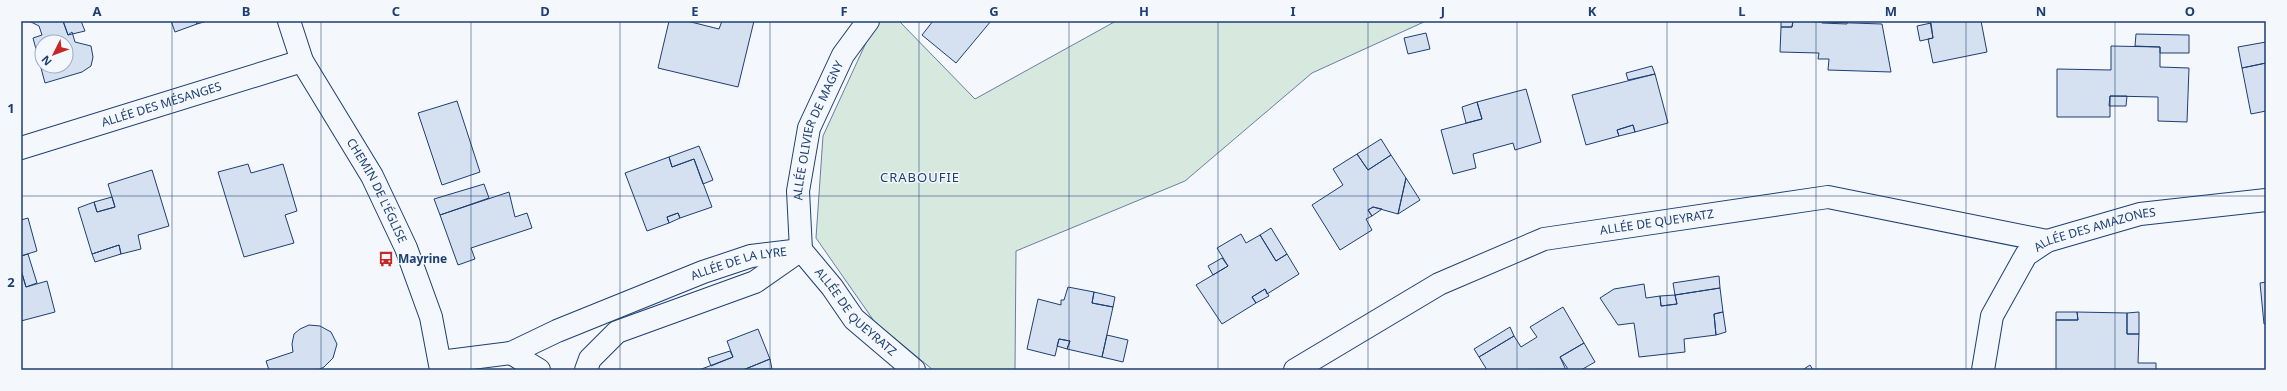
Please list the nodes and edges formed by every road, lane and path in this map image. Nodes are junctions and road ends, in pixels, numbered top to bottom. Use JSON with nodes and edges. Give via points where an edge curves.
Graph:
{"nodes":[{"id":1,"x":289,"y":21,"type":"edge"},
{"id":2,"x":868,"y":21,"type":"edge"},
{"id":3,"x":302,"y":61,"type":"junction"},
{"id":4,"x":21,"y":148,"type":"edge"},
{"id":5,"x":2266,"y":200,"type":"edge"},
{"id":6,"x":2047,"y":241,"type":"junction"},
{"id":7,"x":801,"y":250,"type":"junction"},
{"id":8,"x":510,"y":353,"type":"junction"},
{"id":9,"x":441,"y":366,"type":"edge"},
{"id":10,"x":538,"y":370,"type":"edge"},
{"id":11,"x":586,"y":370,"type":"edge"},
{"id":12,"x":914,"y":370,"type":"edge"},
{"id":13,"x":1295,"y":370,"type":"edge"},
{"id":14,"x":1983,"y":370,"type":"edge"}],
"edges":[{"from":1,"to":3,"type":"street","name":"CHEMIN DE L'ÉGLISE"},
{"from":2,"to":7,"type":"street","name":"ALLÉE OLIVIER DE MAGNY","via":[[843,55],[809,128],[798,190]]},
{"from":3,"to":4,"type":"street","name":"ALLÉE DES MÉSANGES"},
{"from":3,"to":9,"type":"street","name":"CHEMIN DE L'ÉGLISE","via":[[372,176],[406,248],[431,317]]},
{"from":5,"to":6,"type":"street","name":"ALLÉE DES AMAZONES","via":[[2140,214]]},
{"from":6,"to":13,"type":"street","name":"ALLÉE DE QUEYRATZ","via":[[1828,196],[1544,240],[1439,284]]},
{"from":6,"to":14,"type":"street","name":"ALLÉE DES AMAZONES","via":[[2026,255],[1992,316]]},
{"from":7,"to":8,"type":"street","name":"ALLÉE DE LA LYRE","via":[[751,256],[703,272],[557,331]]},
{"from":7,"to":11,"type":"street","name":"ALLÉE DE LA LYRE","via":[[754,282],[617,332],[590,359]]},
{"from":7,"to":12,"type":"street","name":"ALLÉE DE QUEYRATZ","via":[[832,287],[854,319]]},
{"from":8,"to":9,"type":"street","name":"ALLÉE DE LA LYRE"},
{"from":8,"to":10,"type":"street"}]}
